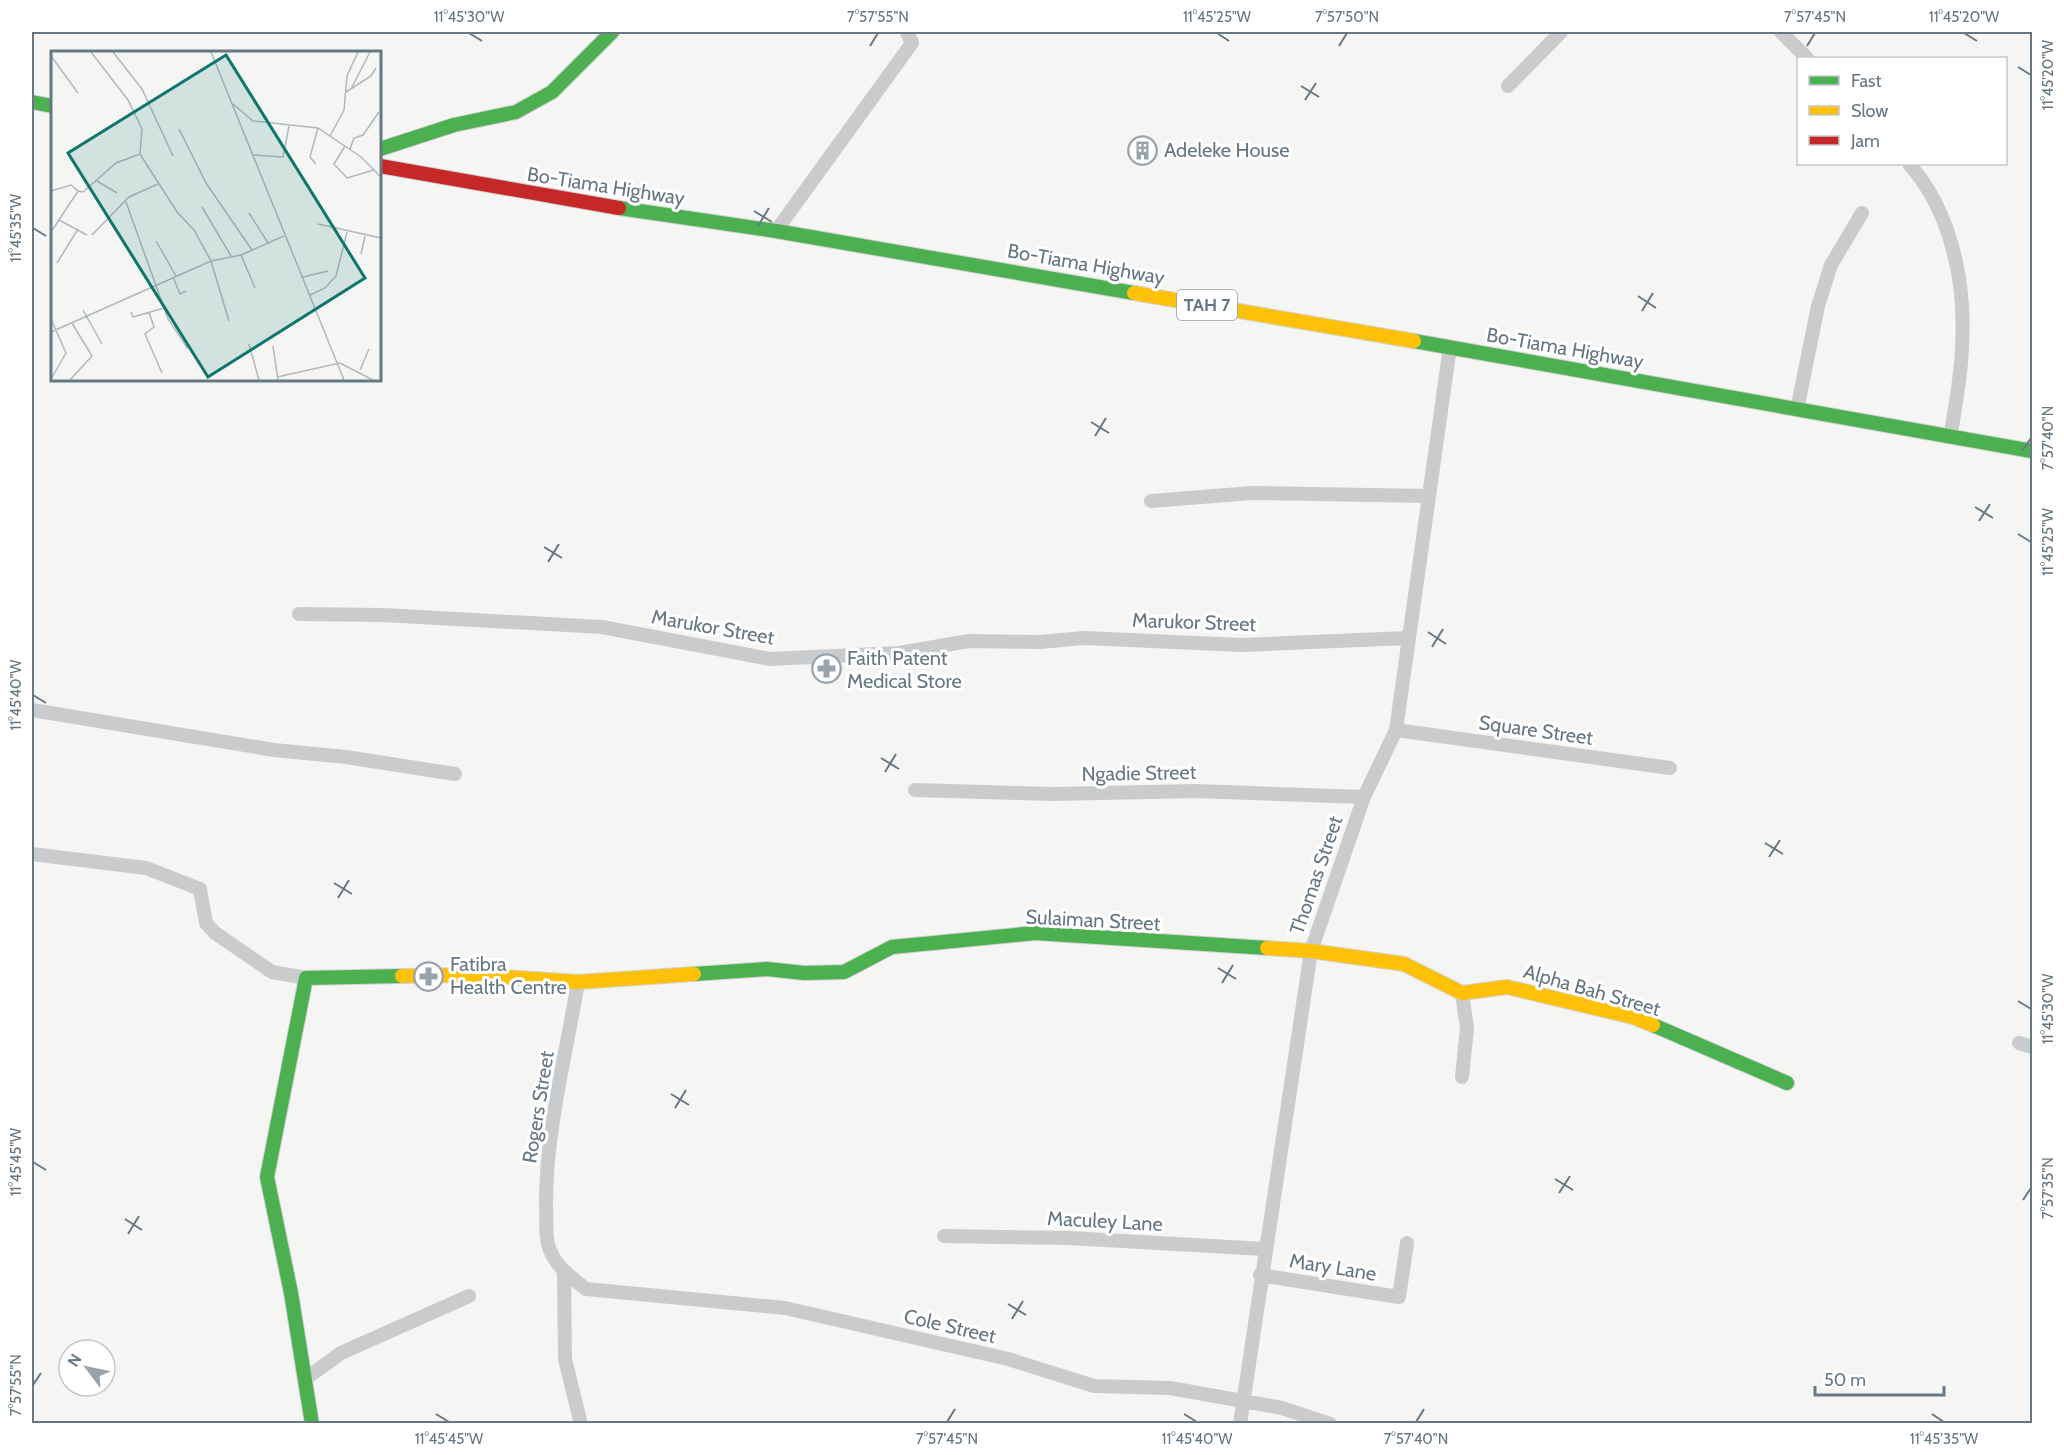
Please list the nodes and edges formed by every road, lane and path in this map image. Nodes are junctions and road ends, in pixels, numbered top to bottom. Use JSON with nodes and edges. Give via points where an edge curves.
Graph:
{"nodes":[{"id":1,"x":612,"y":32,"type":"edge"},
{"id":2,"x":907,"y":32,"type":"edge"},
{"id":3,"x":1561,"y":32,"type":"edge"},
{"id":4,"x":1781,"y":32,"type":"edge"},
{"id":5,"x":1806,"y":57,"type":"edge"},
{"id":6,"x":1508,"y":86,"type":"dead end"},
{"id":7,"x":32,"y":102,"type":"edge"},
{"id":8,"x":51,"y":106,"type":"edge"},
{"id":9,"x":381,"y":148,"type":"edge"},
{"id":10,"x":1910,"y":165,"type":"edge"},
{"id":11,"x":381,"y":166,"type":"edge"},
{"id":12,"x":1862,"y":213,"type":"dead end"},
{"id":13,"x":776,"y":231,"type":"junction"},
{"id":14,"x":1450,"y":347,"type":"junction"},
{"id":15,"x":1797,"y":410,"type":"junction"},
{"id":16,"x":1951,"y":434,"type":"junction"},
{"id":17,"x":2032,"y":451,"type":"edge"},
{"id":18,"x":1429,"y":496,"type":"junction"},
{"id":19,"x":1151,"y":501,"type":"dead end"},
{"id":20,"x":299,"y":614,"type":"dead end"},
{"id":21,"x":1408,"y":638,"type":"junction"},
{"id":22,"x":32,"y":710,"type":"edge"},
{"id":23,"x":1396,"y":730,"type":"junction"},
{"id":24,"x":1670,"y":768,"type":"dead end"},
{"id":25,"x":455,"y":774,"type":"dead end"},
{"id":26,"x":915,"y":790,"type":"dead end"},
{"id":27,"x":1364,"y":797,"type":"junction"},
{"id":28,"x":32,"y":854,"type":"edge"},
{"id":29,"x":1311,"y":951,"type":"junction"},
{"id":30,"x":306,"y":978,"type":"junction"},
{"id":31,"x":578,"y":982,"type":"junction"},
{"id":32,"x":1462,"y":993,"type":"junction"},
{"id":33,"x":1462,"y":1077,"type":"dead end"},
{"id":34,"x":1788,"y":1083,"type":"dead end"},
{"id":35,"x":944,"y":1236,"type":"dead end"},
{"id":36,"x":1407,"y":1243,"type":"dead end"},
{"id":37,"x":1265,"y":1249,"type":"junction"},
{"id":38,"x":564,"y":1272,"type":"junction"},
{"id":39,"x":1260,"y":1275,"type":"junction"},
{"id":40,"x":469,"y":1296,"type":"dead end"},
{"id":41,"x":305,"y":1379,"type":"junction"},
{"id":42,"x":1243,"y":1403,"type":"junction"},
{"id":43,"x":312,"y":1424,"type":"edge"},
{"id":44,"x":581,"y":1424,"type":"edge"},
{"id":45,"x":1240,"y":1424,"type":"edge"},
{"id":46,"x":1330,"y":1424,"type":"edge"}],
"edges":[{"from":1,"to":9,"type":"main road","via":[[552,92],[516,112],[454,125]]},
{"from":2,"to":13,"type":"street","via":[[912,43]]},
{"from":3,"to":6,"type":"street"},
{"from":4,"to":5,"type":"street"},
{"from":7,"to":8,"type":"main road"},
{"from":10,"to":16,"type":"street","via":[[1927,184],[1950,236],[1963,312]]},
{"from":11,"to":13,"type":"main road","name":"Bo-Tiama Highway","number":"TAH 7","via":[[572,201]]},
{"from":12,"to":15,"type":"street","via":[[1831,265],[1818,306]]},
{"from":13,"to":14,"type":"main road","name":"Bo-Tiama Highway","number":"TAH 7"},
{"from":14,"to":15,"type":"main road","name":"Bo-Tiama Highway","number":"TAH 7"},
{"from":14,"to":18,"type":"street","name":"Thomas Street"},
{"from":15,"to":16,"type":"main road","name":"Bo-Tiama Highway","number":"TAH 7"},
{"from":16,"to":17,"type":"main road","name":"Bo-Tiama Highway","number":"TAH 7"},
{"from":18,"to":19,"type":"street","via":[[1252,493]]},
{"from":18,"to":21,"type":"street","name":"Thomas Street"},
{"from":20,"to":21,"type":"street","name":"Marukor Street","via":[[602,627],[770,659],[899,653],[969,641],[1084,638],[1242,645]]},
{"from":21,"to":23,"type":"street","name":"Thomas Street"},
{"from":22,"to":25,"type":"street","via":[[274,750]]},
{"from":23,"to":24,"type":"street","name":"Square Street"},
{"from":23,"to":27,"type":"street","name":"Thomas Street"},
{"from":26,"to":27,"type":"street","name":"Ngadie Street","via":[[1054,794],[1196,791]]},
{"from":27,"to":29,"type":"street","name":"Thomas Street"},
{"from":28,"to":30,"type":"street","via":[[146,868],[180,880],[200,890],[206,923],[215,933],[272,972]]},
{"from":29,"to":31,"type":"main road","name":"Sulaiman Street","via":[[1035,933],[892,947],[844,972],[767,969]]},
{"from":29,"to":32,"type":"main road","via":[[1404,964]]},
{"from":29,"to":37,"type":"street","name":"Thomas Street"},
{"from":30,"to":31,"type":"main road","via":[[473,975]]},
{"from":30,"to":41,"type":"main road","via":[[267,1177]]},
{"from":31,"to":38,"type":"street","name":"Rogers Street","via":[[546,1166],[548,1246]]},
{"from":32,"to":33,"type":"street","via":[[1467,1028]]},
{"from":32,"to":34,"type":"main road","name":"Alpha Bah Street","via":[[1507,987],[1633,1017]]},
{"from":35,"to":37,"type":"street","name":"Maculey Lane","via":[[1069,1238]]},
{"from":36,"to":39,"type":"street","name":"Mary Lane","via":[[1400,1297]]},
{"from":37,"to":39,"type":"street","name":"Thomas Street"},
{"from":38,"to":42,"type":"street","name":"Cole Street","via":[[586,1289],[785,1308],[1008,1359],[1094,1386],[1170,1388]]},
{"from":38,"to":44,"type":"street","via":[[565,1359]]},
{"from":39,"to":42,"type":"street","name":"Thomas Street"},
{"from":40,"to":41,"type":"street","via":[[341,1353]]},
{"from":41,"to":43,"type":"main road"},
{"from":42,"to":45,"type":"street","name":"Thomas Street"},
{"from":42,"to":46,"type":"street","name":"Cole Street","via":[[1282,1408]]}]}
